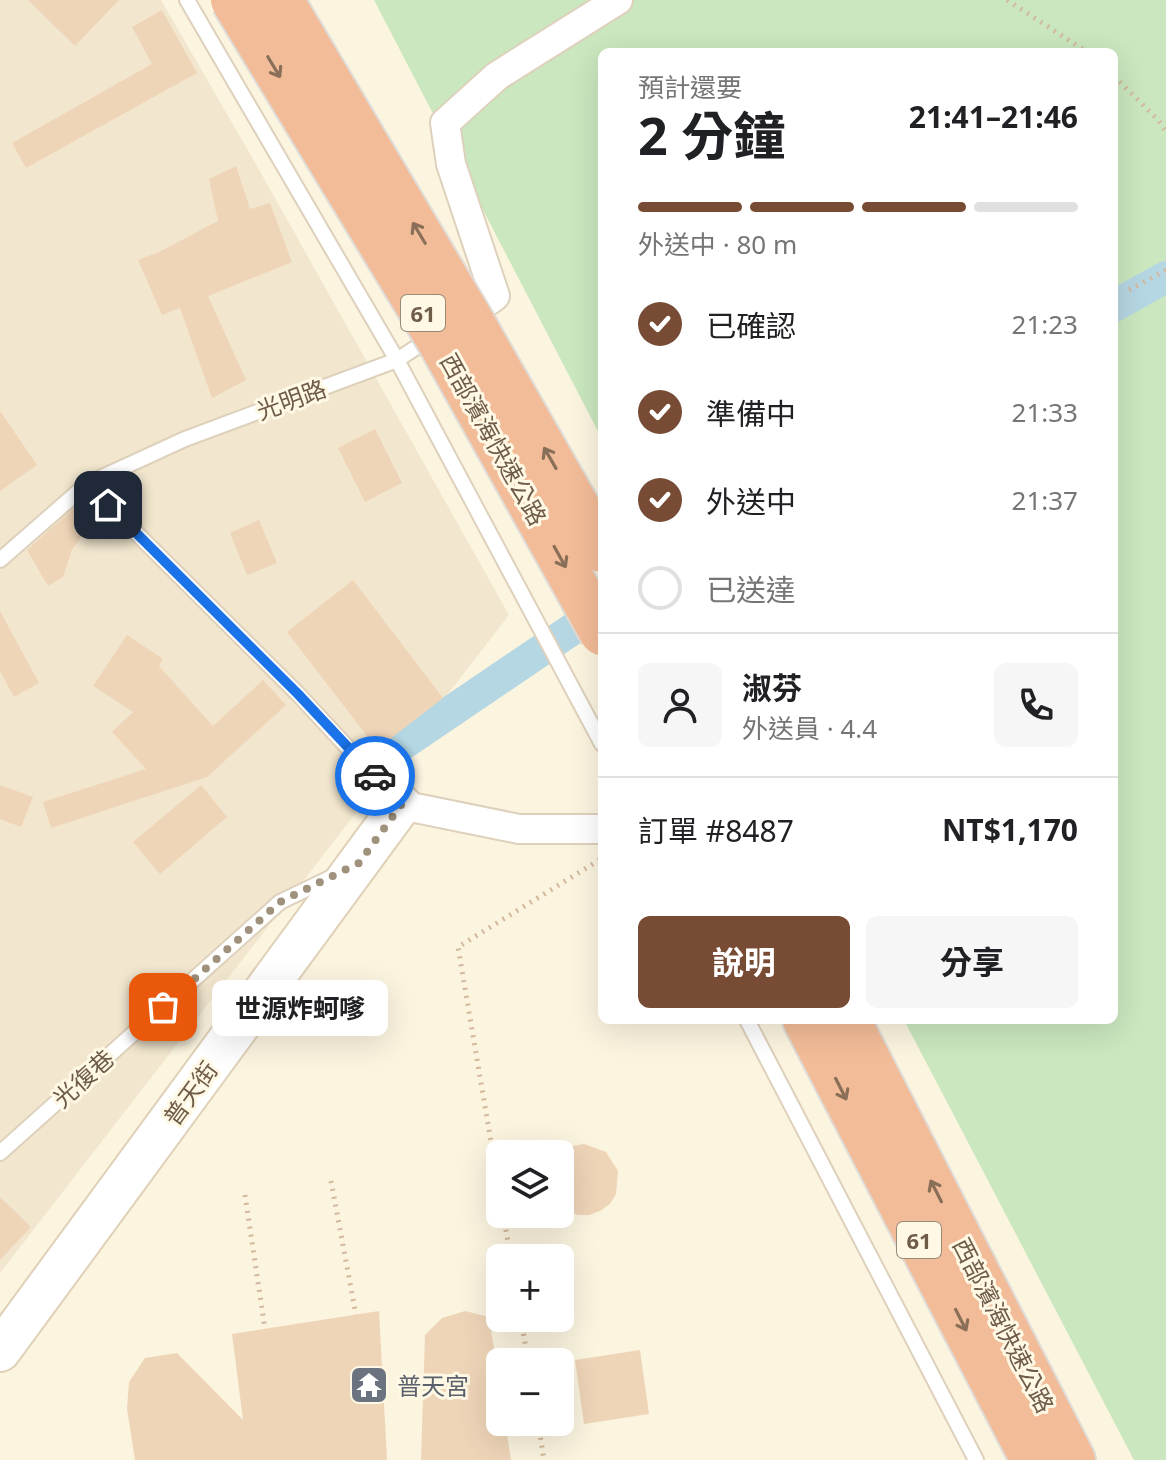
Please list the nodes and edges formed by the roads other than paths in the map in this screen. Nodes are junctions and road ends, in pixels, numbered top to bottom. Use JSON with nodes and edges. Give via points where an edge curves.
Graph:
{"nodes":[{"id":1,"x":187,"y":0,"type":"edge"},
{"id":2,"x":233,"y":0,"type":"edge"},
{"id":3,"x":281,"y":0,"type":"edge"},
{"id":4,"x":618,"y":0,"type":"edge"},
{"id":5,"x":488,"y":301,"type":"joint"},
{"id":6,"x":397,"y":360,"type":"junction"},
{"id":7,"x":87,"y":484,"type":"junction"},
{"id":8,"x":598,"y":543,"type":"edge"},
{"id":9,"x":0,"y":560,"type":"edge"},
{"id":10,"x":598,"y":626,"type":"edge"},
{"id":11,"x":598,"y":737,"type":"edge"},
{"id":12,"x":401,"y":805,"type":"junction"},
{"id":13,"x":598,"y":829,"type":"edge"},
{"id":14,"x":359,"y":863,"type":"junction"},
{"id":15,"x":749,"y":1024,"type":"edge"},
{"id":16,"x":807,"y":1024,"type":"edge"},
{"id":17,"x":850,"y":1024,"type":"edge"},
{"id":18,"x":0,"y":1153,"type":"edge"},
{"id":19,"x":0,"y":1351,"type":"edge"},
{"id":20,"x":976,"y":1460,"type":"edge"},
{"id":21,"x":1033,"y":1460,"type":"edge"},
{"id":22,"x":1073,"y":1460,"type":"edge"}],
"edges":[{"from":1,"to":6,"type":"lane"},
{"from":2,"to":10,"type":"highway","name":"西部濱海快速公路","number":"61","one_way":true,"bridge":true,"via":[[440,342]]},
{"from":8,"to":3,"type":"highway","name":"西部濱海快速公路","number":"61","one_way":true,"bridge":true},
{"from":4,"to":5,"type":"street","via":[[497,76],[445,123],[451,164],[495,296]]},
{"from":5,"to":6,"type":"lane","name":"光明路"},
{"from":6,"to":7,"type":"lane","name":"光明路","via":[[185,439]]},
{"from":6,"to":11,"type":"lane"},
{"from":7,"to":9,"type":"lane","name":"光明路"},
{"from":7,"to":12,"type":"lane"},
{"from":12,"to":13,"type":"street","via":[[519,829]]},
{"from":12,"to":14,"type":"street","name":"普天街"},
{"from":14,"to":18,"type":"lane","name":"光復巷","via":[[280,902]]},
{"from":14,"to":19,"type":"street","name":"普天街"},
{"from":15,"to":20,"type":"lane"},
{"from":16,"to":21,"type":"highway","name":"西部濱海快速公路","number":"61","one_way":true},
{"from":22,"to":17,"type":"highway","name":"西部濱海快速公路","number":"61","one_way":true}]}
